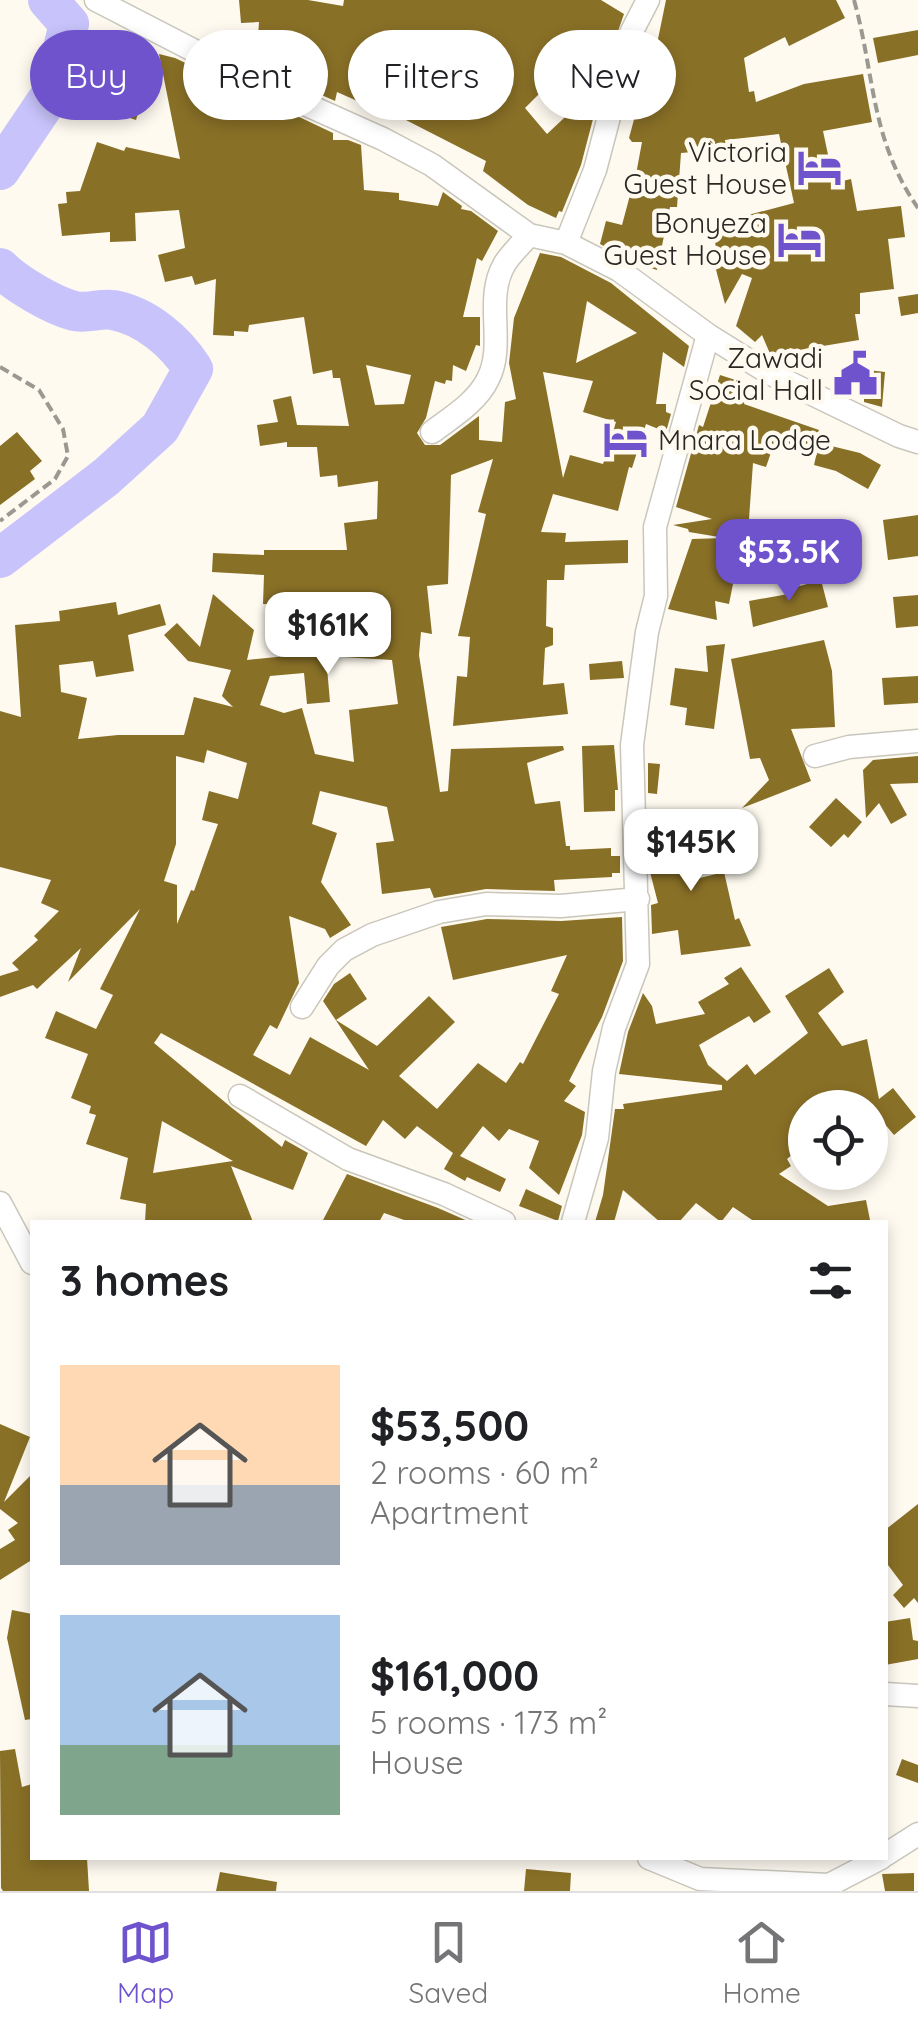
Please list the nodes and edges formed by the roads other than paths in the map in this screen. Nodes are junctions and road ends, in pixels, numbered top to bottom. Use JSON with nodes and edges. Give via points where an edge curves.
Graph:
{"nodes":[{"id":1,"x":96,"y":0,"type":"edge"},
{"id":2,"x":648,"y":0,"type":"edge"},
{"id":3,"x":529,"y":235,"type":"junction"},
{"id":4,"x":566,"y":243,"type":"junction"},
{"id":5,"x":708,"y":335,"type":"junction"},
{"id":6,"x":432,"y":432,"type":"dead end"},
{"id":7,"x":918,"y":442,"type":"edge"},
{"id":8,"x":918,"y":741,"type":"edge"},
{"id":9,"x":815,"y":756,"type":"dead end"},
{"id":10,"x":638,"y":899,"type":"junction"},
{"id":11,"x":302,"y":1007,"type":"dead end"},
{"id":12,"x":240,"y":1096,"type":"dead end"},
{"id":13,"x":0,"y":1203,"type":"edge"},
{"id":14,"x":500,"y":1220,"type":"edge"},
{"id":15,"x":574,"y":1220,"type":"edge"},
{"id":16,"x":30,"y":1259,"type":"edge"},
{"id":17,"x":888,"y":1694,"type":"edge"},
{"id":18,"x":918,"y":1696,"type":"edge"},
{"id":19,"x":918,"y":1834,"type":"edge"},
{"id":20,"x":888,"y":1853,"type":"edge"},
{"id":21,"x":655,"y":1860,"type":"edge"},
{"id":22,"x":876,"y":1860,"type":"edge"},
{"id":23,"x":828,"y":1888,"type":"edge"}],
"edges":[{"from":1,"to":3,"type":"street","via":[[400,148]]},
{"from":2,"to":4,"type":"street"},
{"from":3,"to":4,"type":"street"},
{"from":3,"to":6,"type":"street","via":[[499,278],[490,377]]},
{"from":4,"to":5,"type":"street","via":[[619,270]]},
{"from":5,"to":7,"type":"street","via":[[769,373]]},
{"from":5,"to":10,"type":"street","via":[[655,527],[656,596],[632,745]]},
{"from":8,"to":9,"type":"street"},
{"from":10,"to":11,"type":"street","via":[[439,912],[344,950]]},
{"from":10,"to":15,"type":"street","via":[[638,964],[614,1028],[597,1138]]},
{"from":12,"to":14,"type":"street","via":[[348,1159]]},
{"from":13,"to":16,"type":"street"},
{"from":17,"to":18,"type":"street"},
{"from":19,"to":20,"type":"street"},
{"from":21,"to":23,"type":"street","via":[[700,1878]]},
{"from":22,"to":23,"type":"street"}]}
